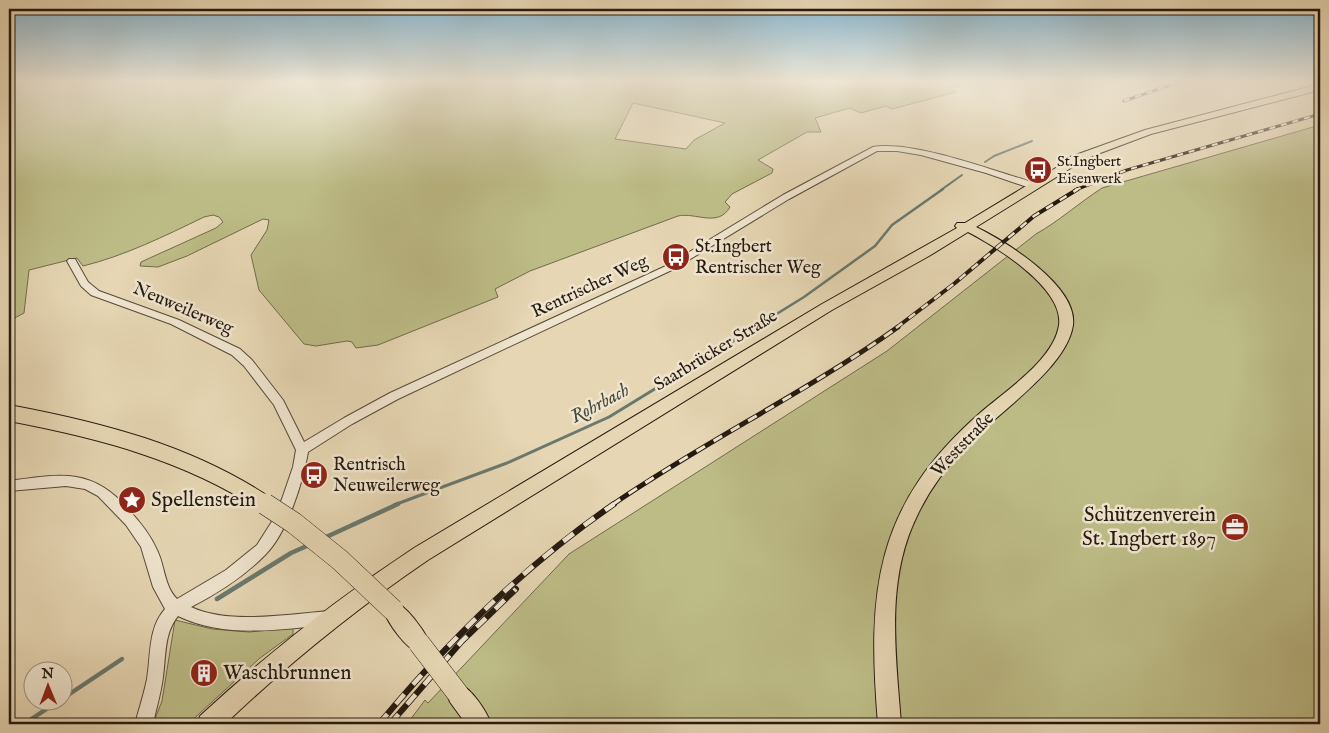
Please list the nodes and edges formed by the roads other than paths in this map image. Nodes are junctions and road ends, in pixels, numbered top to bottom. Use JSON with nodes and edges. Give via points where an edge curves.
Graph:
{"nodes":[{"id":1,"x":1208,"y":116,"type":"edge"},
{"id":2,"x":1030,"y":184,"type":"junction"},
{"id":3,"x":960,"y":229,"type":"junction"},
{"id":4,"x":72,"y":261,"type":"dead end"},
{"id":5,"x":9,"y":413,"type":"edge"},
{"id":6,"x":302,"y":450,"type":"junction"},
{"id":7,"x":9,"y":486,"type":"edge"},
{"id":8,"x":175,"y":608,"type":"junction"},
{"id":9,"x":330,"y":618,"type":"junction"},
{"id":10,"x":144,"y":724,"type":"edge"},
{"id":11,"x":208,"y":724,"type":"edge"},
{"id":12,"x":480,"y":724,"type":"edge"},
{"id":13,"x":890,"y":724,"type":"edge"}],
"edges":[{"from":1,"to":2,"type":"main road","name":"Saarbrücker Straße","via":[[1148,132],[1082,156]]},
{"from":2,"to":3,"type":"main road","name":"Saarbrücker Straße"},
{"from":2,"to":6,"type":"street","name":"Rentrischer Weg","via":[[916,152],[876,149],[786,197],[671,267],[394,396]]},
{"from":3,"to":9,"type":"main road","name":"Saarbrücker Straße","via":[[421,554]]},
{"from":3,"to":13,"type":"main road","name":"Weststraße","via":[[973,239],[995,244],[1027,263],[1051,286],[1066,321],[1050,357],[1041,368],[949,453],[907,514],[898,537],[884,598],[883,631]]},
{"from":4,"to":6,"type":"street","name":"Neuweilerweg","via":[[84,284],[95,293],[175,322],[226,346],[243,358],[279,402]]},
{"from":5,"to":12,"type":"main road","bridge":true,"via":[[100,430],[146,444],[211,471],[266,503],[310,534],[393,610]]},
{"from":6,"to":8,"type":"street","via":[[289,498],[262,549],[231,575]]},
{"from":7,"to":8,"type":"street","via":[[60,481],[100,490],[145,539],[160,588]]},
{"from":8,"to":9,"type":"street","via":[[218,621],[256,624]]},
{"from":8,"to":10,"type":"street","via":[[164,621],[160,635],[155,679]]},
{"from":9,"to":11,"type":"main road","name":"Saarbrücker Straße"}]}
